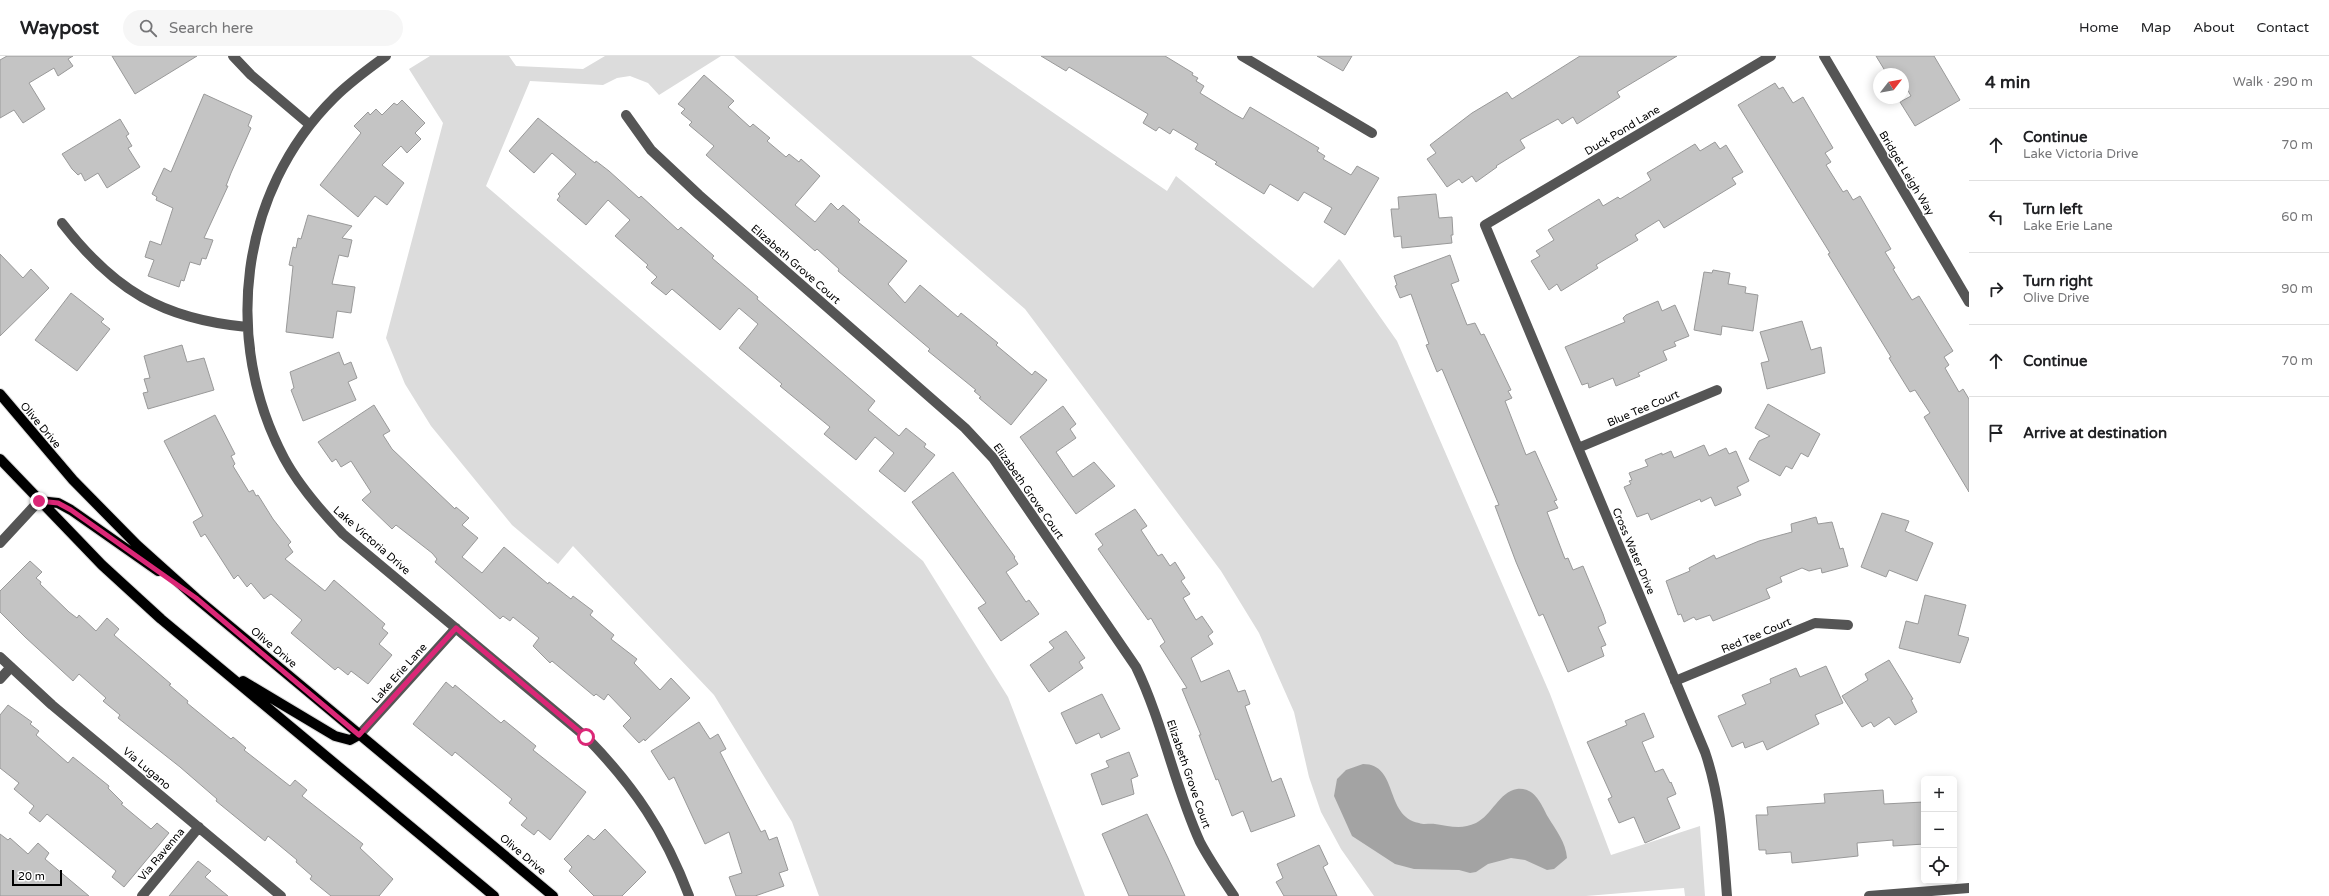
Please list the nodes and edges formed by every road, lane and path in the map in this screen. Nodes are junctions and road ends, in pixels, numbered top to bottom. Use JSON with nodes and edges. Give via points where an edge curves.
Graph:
{"nodes":[{"id":1,"x":233,"y":56,"type":"edge"},
{"id":2,"x":386,"y":56,"type":"edge"},
{"id":3,"x":1242,"y":56,"type":"edge"},
{"id":4,"x":1771,"y":56,"type":"edge"},
{"id":5,"x":1824,"y":56,"type":"edge"},
{"id":6,"x":626,"y":115,"type":"dead end"},
{"id":7,"x":310,"y":125,"type":"junction"},
{"id":8,"x":1372,"y":133,"type":"dead end"},
{"id":9,"x":62,"y":223,"type":"dead end"},
{"id":10,"x":1485,"y":224,"type":"joint"},
{"id":11,"x":1969,"y":302,"type":"edge"},
{"id":12,"x":247,"y":327,"type":"junction"},
{"id":13,"x":1717,"y":390,"type":"dead end"},
{"id":14,"x":0,"y":394,"type":"edge"},
{"id":15,"x":1578,"y":448,"type":"junction"},
{"id":16,"x":0,"y":459,"type":"edge"},
{"id":17,"x":39,"y":501,"type":"junction"},
{"id":18,"x":0,"y":543,"type":"edge"},
{"id":19,"x":196,"y":598,"type":"junction"},
{"id":20,"x":1848,"y":625,"type":"dead end"},
{"id":21,"x":456,"y":628,"type":"junction"},
{"id":22,"x":0,"y":657,"type":"edge"},
{"id":23,"x":214,"y":663,"type":"junction"},
{"id":24,"x":11,"y":667,"type":"junction"},
{"id":25,"x":0,"y":679,"type":"edge"},
{"id":26,"x":1675,"y":681,"type":"junction"},
{"id":27,"x":359,"y":735,"type":"junction"},
{"id":28,"x":199,"y":827,"type":"junction"},
{"id":29,"x":1969,"y":888,"type":"edge"},
{"id":30,"x":142,"y":896,"type":"edge"},
{"id":31,"x":281,"y":896,"type":"edge"},
{"id":32,"x":494,"y":896,"type":"edge"},
{"id":33,"x":553,"y":896,"type":"edge"},
{"id":34,"x":689,"y":896,"type":"edge"},
{"id":35,"x":1234,"y":896,"type":"edge"},
{"id":36,"x":1727,"y":896,"type":"edge"},
{"id":37,"x":1869,"y":896,"type":"edge"}],
"edges":[{"from":1,"to":7,"type":"street","via":[[251,75]]},
{"from":2,"to":7,"type":"street","name":"Lake Victoria Drive","via":[[334,98]]},
{"from":3,"to":8,"type":"street"},
{"from":4,"to":10,"type":"street","name":"Duck Pond Lane"},
{"from":5,"to":11,"type":"street","name":"Bridget Leigh Way"},
{"from":6,"to":35,"type":"street","name":"Elizabeth Grove Court","via":[[651,150],[964,428],[993,458],[1136,667],[1148,693],[1200,841]]},
{"from":7,"to":12,"type":"street","name":"Lake Victoria Drive","via":[[272,188],[259,223],[249,275]]},
{"from":9,"to":12,"type":"street","via":[[85,253],[108,275],[134,293],[188,318],[219,325]]},
{"from":10,"to":15,"type":"street","name":"Cross Water Drive"},
{"from":12,"to":21,"type":"street","name":"Lake Victoria Drive","via":[[252,369],[270,430],[301,486],[343,534]]},
{"from":13,"to":15,"type":"street","name":"Blue Tee Court"},
{"from":14,"to":19,"type":"main road","name":"Olive Drive","via":[[73,480]]},
{"from":15,"to":26,"type":"street","name":"Cross Water Drive"},
{"from":16,"to":17,"type":"main road"},
{"from":17,"to":18,"type":"street"},
{"from":17,"to":19,"type":"main road","via":[[58,503],[71,510]]},
{"from":17,"to":23,"type":"main road","via":[[102,566]]},
{"from":19,"to":27,"type":"main road","name":"Olive Drive"},
{"from":20,"to":26,"type":"street","name":"Red Tee Court","via":[[1815,623]]},
{"from":21,"to":27,"type":"street","name":"Lake Erie Lane"},
{"from":21,"to":34,"type":"street","name":"Lake Victoria Drive","via":[[586,737],[614,766],[639,797],[660,830]]},
{"from":22,"to":24,"type":"street","name":"Via Lugano"},
{"from":23,"to":27,"type":"main road","via":[[336,736],[350,740]]},
{"from":23,"to":32,"type":"main road"},
{"from":24,"to":25,"type":"street"},
{"from":24,"to":28,"type":"street","name":"Via Lugano","via":[[52,705]]},
{"from":26,"to":36,"type":"street","name":"Cross Water Drive","via":[[1714,777],[1720,807]]},
{"from":27,"to":33,"type":"main road","name":"Olive Drive"},
{"from":28,"to":30,"type":"street","name":"Via Ravenna"},
{"from":28,"to":31,"type":"street","name":"Via Lugano"},
{"from":29,"to":37,"type":"street"}]}
